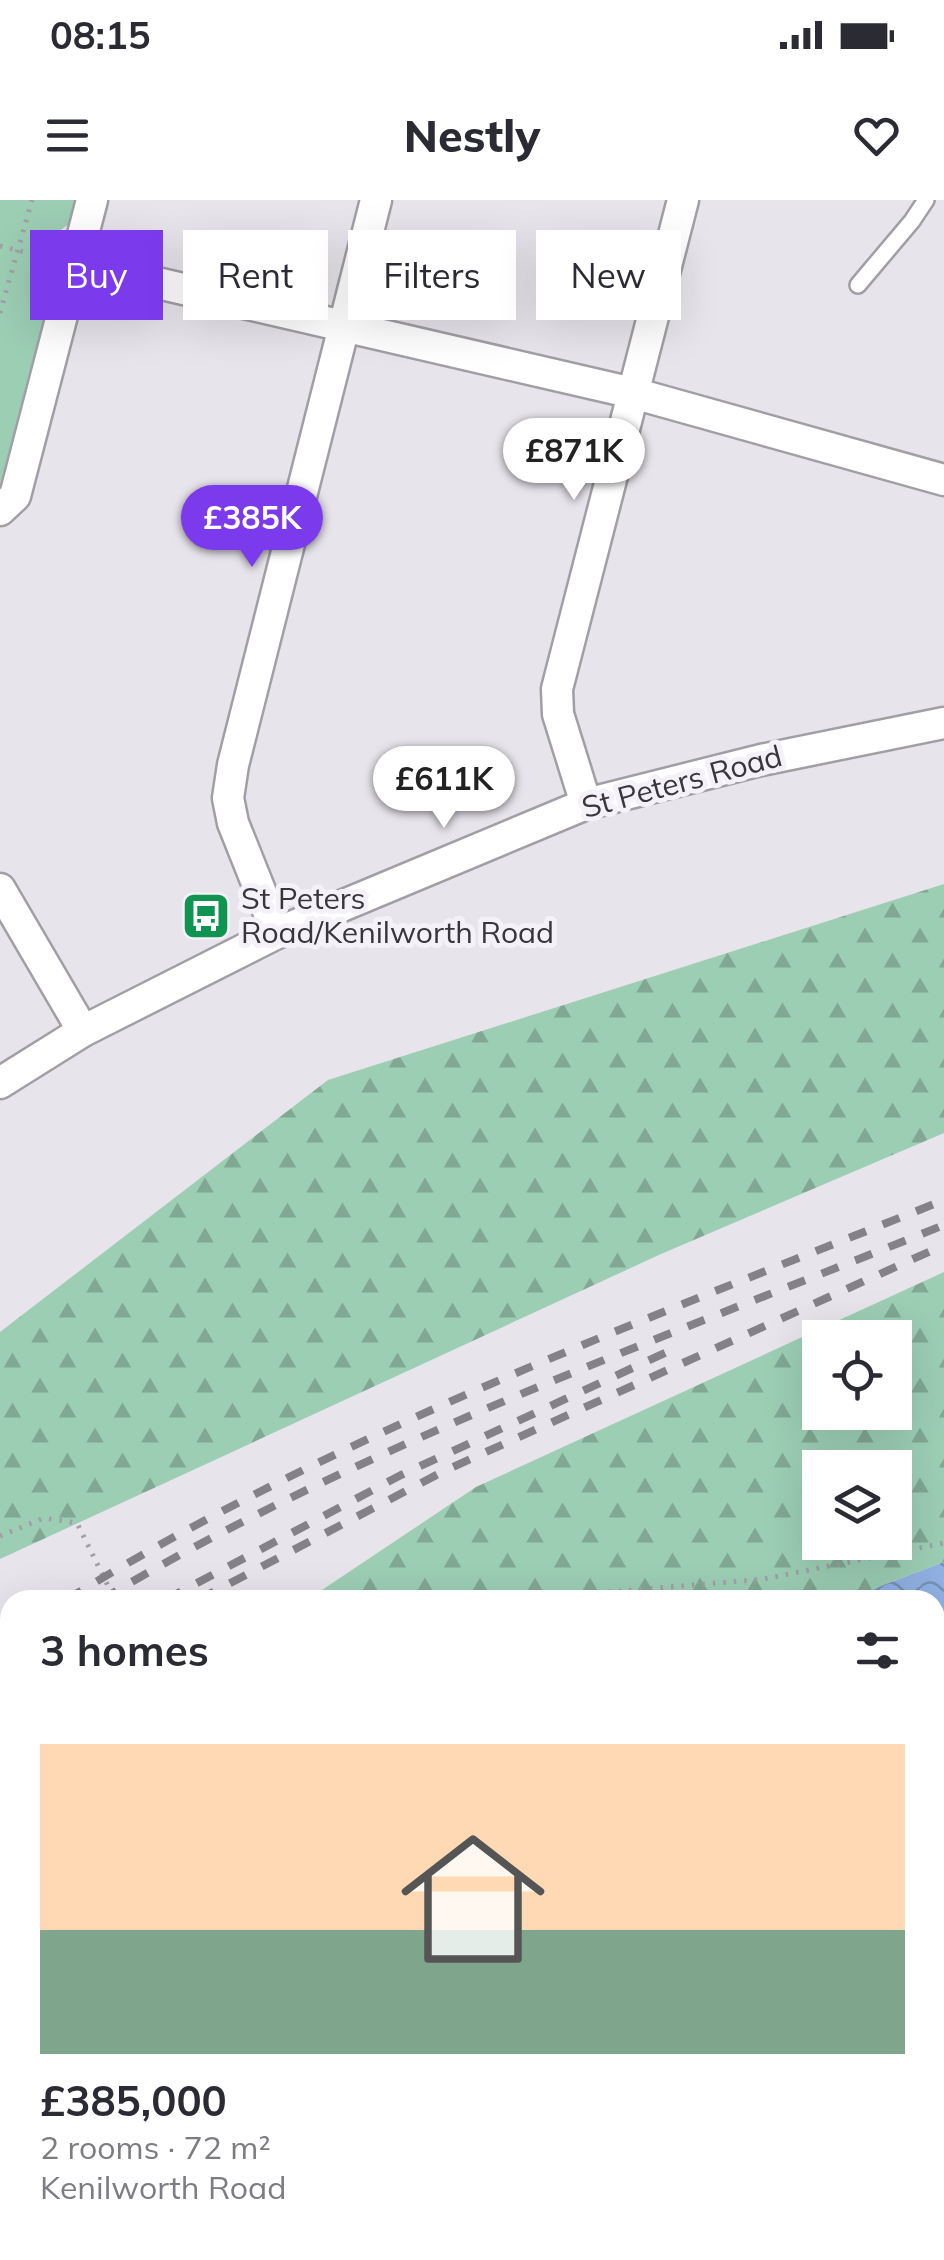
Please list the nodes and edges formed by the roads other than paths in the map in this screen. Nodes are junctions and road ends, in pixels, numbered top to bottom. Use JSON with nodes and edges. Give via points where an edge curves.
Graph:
{"nodes":[{"id":1,"x":92,"y":200,"type":"edge"},
{"id":2,"x":376,"y":200,"type":"edge"},
{"id":3,"x":683,"y":200,"type":"edge"},
{"id":4,"x":926,"y":200,"type":"edge"},
{"id":5,"x":84,"y":230,"type":"edge"},
{"id":6,"x":163,"y":283,"type":"edge"},
{"id":7,"x":858,"y":285,"type":"dead end"},
{"id":8,"x":61,"y":320,"type":"edge"},
{"id":9,"x":345,"y":324,"type":"junction"},
{"id":10,"x":633,"y":392,"type":"junction"},
{"id":11,"x":944,"y":480,"type":"edge"},
{"id":12,"x":0,"y":510,"type":"edge"},
{"id":13,"x":944,"y":723,"type":"edge"},
{"id":14,"x":586,"y":804,"type":"junction"},
{"id":15,"x":0,"y":889,"type":"edge"},
{"id":16,"x":277,"y":933,"type":"junction"},
{"id":17,"x":83,"y":1031,"type":"junction"},
{"id":18,"x":0,"y":1083,"type":"edge"}],
"edges":[{"from":1,"to":5,"type":"street"},
{"from":2,"to":9,"type":"street"},
{"from":3,"to":10,"type":"street"},
{"from":4,"to":7,"type":"lane"},
{"from":6,"to":9,"type":"street"},
{"from":8,"to":12,"type":"street","via":[[15,496]]},
{"from":9,"to":10,"type":"street"},
{"from":9,"to":16,"type":"street","via":[[228,798]]},
{"from":10,"to":11,"type":"street"},
{"from":10,"to":14,"type":"street","via":[[558,689],[558,714]]},
{"from":13,"to":14,"type":"street","name":"St Peters Road"},
{"from":14,"to":16,"type":"street","name":"St Peters Road"},
{"from":15,"to":17,"type":"street"},
{"from":16,"to":17,"type":"street","name":"St Peters Road"},
{"from":17,"to":18,"type":"street","name":"St Peters Road"}]}
